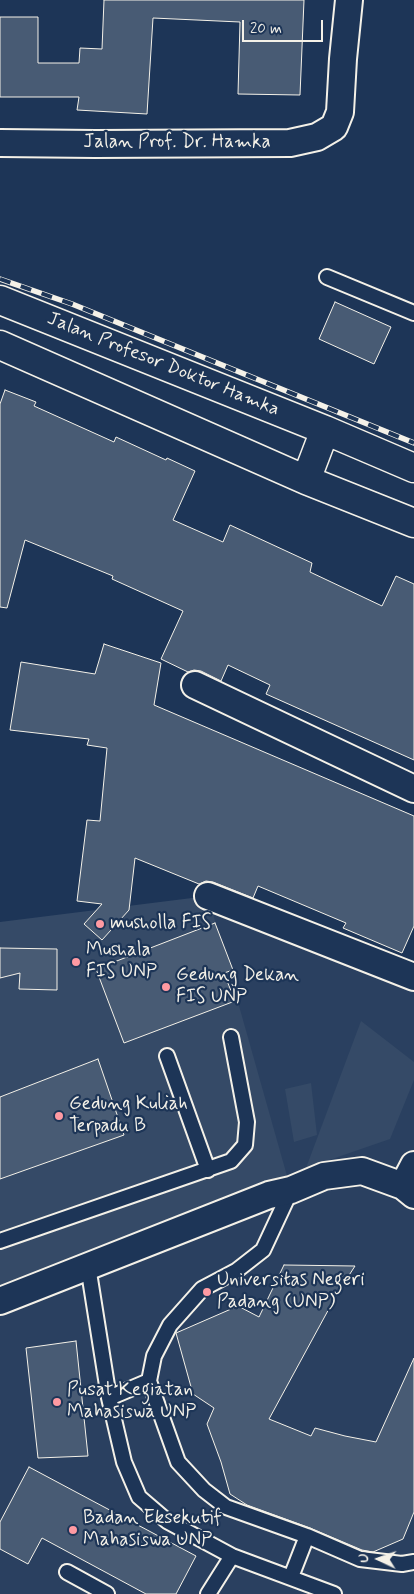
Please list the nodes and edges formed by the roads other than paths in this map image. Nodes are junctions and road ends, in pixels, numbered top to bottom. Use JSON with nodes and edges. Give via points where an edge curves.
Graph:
{"nodes":[{"id":1,"x":349,"y":0,"type":"edge"},
{"id":2,"x":0,"y":143,"type":"edge"},
{"id":3,"x":327,"y":276,"type":"dead end"},
{"id":4,"x":0,"y":300,"type":"edge"},
{"id":5,"x":414,"y":313,"type":"edge"},
{"id":6,"x":0,"y":345,"type":"edge"},
{"id":7,"x":325,"y":430,"type":"junction"},
{"id":8,"x":414,"y":468,"type":"edge"},
{"id":9,"x":306,"y":480,"type":"junction"},
{"id":10,"x":414,"y":523,"type":"edge"},
{"id":11,"x":195,"y":685,"type":"dead end"},
{"id":12,"x":414,"y":789,"type":"edge"},
{"id":13,"x":208,"y":896,"type":"dead end"},
{"id":14,"x":414,"y":977,"type":"edge"},
{"id":15,"x":231,"y":1036,"type":"dead end"},
{"id":16,"x":167,"y":1056,"type":"dead end"},
{"id":17,"x":208,"y":1170,"type":"junction"},
{"id":18,"x":410,"y":1182,"type":"edge"},
{"id":19,"x":291,"y":1190,"type":"junction"},
{"id":20,"x":0,"y":1241,"type":"edge"},
{"id":21,"x":88,"y":1266,"type":"junction"},
{"id":22,"x":0,"y":1301,"type":"edge"},
{"id":23,"x":149,"y":1382,"type":"junction"},
{"id":24,"x":109,"y":1398,"type":"junction"},
{"id":25,"x":307,"y":1536,"type":"junction"},
{"id":26,"x":232,"y":1556,"type":"junction"},
{"id":27,"x":414,"y":1562,"type":"edge"},
{"id":28,"x":67,"y":1572,"type":"dead end"},
{"id":29,"x":291,"y":1578,"type":"junction"},
{"id":30,"x":107,"y":1594,"type":"edge"},
{"id":31,"x":208,"y":1594,"type":"edge"},
{"id":32,"x":334,"y":1594,"type":"edge"}],
"edges":[{"from":1,"to":2,"type":"street","name":"Jalan Prof. Dr. Hamka","via":[[340,112],[334,127],[317,137],[290,142]]},
{"from":3,"to":5,"type":"lane"},
{"from":4,"to":7,"type":"highway","name":"Jalan Profesor Doktor Hamka"},
{"from":6,"to":9,"type":"highway"},
{"from":7,"to":8,"type":"highway","name":"Jalan Profesor Doktor Hamka"},
{"from":7,"to":9,"type":"highway"},
{"from":9,"to":10,"type":"highway"},
{"from":11,"to":12,"type":"street"},
{"from":13,"to":14,"type":"street"},
{"from":15,"to":17,"type":"lane","via":[[248,1122],[247,1135],[239,1154],[231,1161]]},
{"from":16,"to":17,"type":"lane"},
{"from":17,"to":20,"type":"lane"},
{"from":18,"to":19,"type":"street","via":[[362,1171],[324,1176]]},
{"from":19,"to":21,"type":"street"},
{"from":19,"to":23,"type":"lane","via":[[263,1250],[236,1271],[202,1289],[170,1325],[154,1356]]},
{"from":21,"to":22,"type":"street"},
{"from":21,"to":24,"type":"lane"},
{"from":23,"to":24,"type":"lane"},
{"from":23,"to":25,"type":"lane","via":[[178,1462],[204,1490],[226,1507]]},
{"from":24,"to":26,"type":"lane","via":[[124,1462],[139,1497],[167,1521]]},
{"from":25,"to":27,"type":"lane","via":[[360,1559],[402,1564]]},
{"from":25,"to":29,"type":"lane"},
{"from":26,"to":29,"type":"lane"},
{"from":26,"to":31,"type":"lane"},
{"from":28,"to":30,"type":"lane"},
{"from":29,"to":32,"type":"lane"}]}
